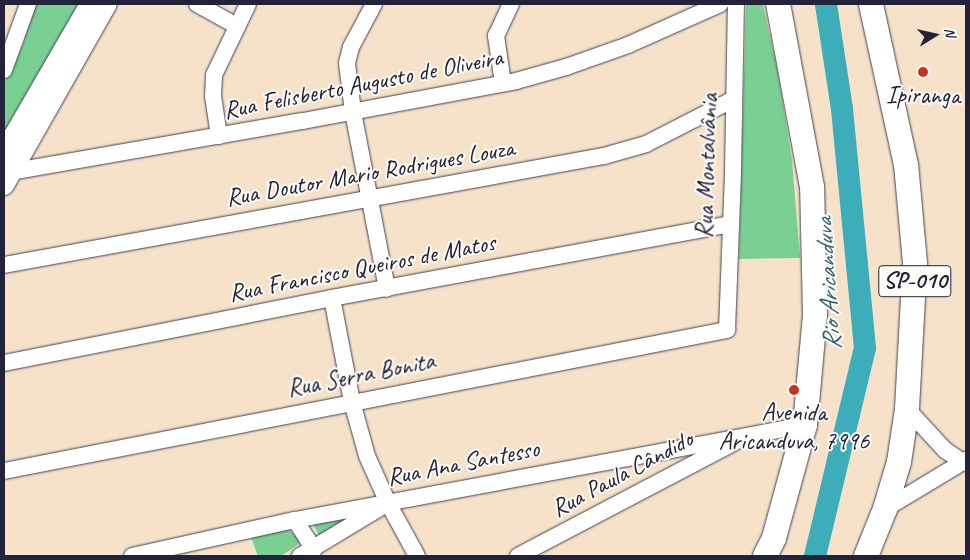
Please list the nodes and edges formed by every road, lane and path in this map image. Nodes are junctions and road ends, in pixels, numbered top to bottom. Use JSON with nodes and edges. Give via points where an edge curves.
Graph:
{"nodes":[{"id":1,"x":28,"y":4,"type":"edge"},
{"id":2,"x":90,"y":4,"type":"edge"},
{"id":3,"x":107,"y":4,"type":"edge"},
{"id":4,"x":197,"y":4,"type":"edge"},
{"id":5,"x":248,"y":4,"type":"edge"},
{"id":6,"x":374,"y":4,"type":"edge"},
{"id":7,"x":511,"y":4,"type":"edge"},
{"id":8,"x":720,"y":4,"type":"edge"},
{"id":9,"x":736,"y":4,"type":"edge"},
{"id":10,"x":778,"y":4,"type":"edge"},
{"id":11,"x":871,"y":4,"type":"edge"},
{"id":12,"x":236,"y":26,"type":"junction"},
{"id":13,"x":4,"y":70,"type":"edge"},
{"id":14,"x":503,"y":83,"type":"junction"},
{"id":15,"x":734,"y":99,"type":"junction"},
{"id":16,"x":353,"y":112,"type":"junction"},
{"id":17,"x":220,"y":136,"type":"junction"},
{"id":18,"x":5,"y":172,"type":"edge"},
{"id":19,"x":369,"y":199,"type":"junction"},
{"id":20,"x":730,"y":224,"type":"junction"},
{"id":21,"x":4,"y":265,"type":"edge"},
{"id":22,"x":387,"y":289,"type":"junction"},
{"id":23,"x":332,"y":298,"type":"junction"},
{"id":24,"x":727,"y":330,"type":"joint"},
{"id":25,"x":4,"y":363,"type":"edge"},
{"id":26,"x":352,"y":402,"type":"junction"},
{"id":27,"x":907,"y":409,"type":"junction"},
{"id":28,"x":805,"y":425,"type":"junction"},
{"id":29,"x":748,"y":435,"type":"junction"},
{"id":30,"x":663,"y":451,"type":"junction"},
{"id":31,"x":965,"y":461,"type":"edge"},
{"id":32,"x":4,"y":472,"type":"edge"},
{"id":33,"x":671,"y":477,"type":"junction"},
{"id":34,"x":388,"y":503,"type":"junction"},
{"id":35,"x":885,"y":509,"type":"junction"},
{"id":36,"x":295,"y":520,"type":"junction"},
{"id":37,"x":307,"y":553,"type":"edge"},
{"id":38,"x":132,"y":556,"type":"edge"},
{"id":39,"x":417,"y":556,"type":"edge"},
{"id":40,"x":518,"y":556,"type":"edge"},
{"id":41,"x":766,"y":556,"type":"edge"},
{"id":42,"x":866,"y":556,"type":"edge"}],
"edges":[{"from":1,"to":13,"type":"street"},
{"from":2,"to":18,"type":"main road"},
{"from":3,"to":18,"type":"main road"},
{"from":4,"to":12,"type":"street"},
{"from":5,"to":12,"type":"street"},
{"from":6,"to":16,"type":"street","via":[[348,55]]},
{"from":7,"to":14,"type":"street","via":[[496,36]]},
{"from":8,"to":14,"type":"street","name":"Rua Felisberto Augusto de Oliveira","via":[[628,45],[566,67]]},
{"from":9,"to":15,"type":"street","name":"Rua Montalvânia"},
{"from":10,"to":28,"type":"highway","via":[[812,187],[815,316]]},
{"from":11,"to":27,"type":"highway","number":"SP-010","via":[[906,165],[916,263]]},
{"from":12,"to":17,"type":"street","via":[[213,83]]},
{"from":14,"to":16,"type":"street","name":"Rua Felisberto Augusto de Oliveira"},
{"from":15,"to":19,"type":"street","name":"Rua Doutor Mario Rodrigues Louza","via":[[625,152]]},
{"from":15,"to":20,"type":"street","name":"Rua Montalvânia"},
{"from":16,"to":17,"type":"street","name":"Rua Felisberto Augusto de Oliveira"},
{"from":16,"to":19,"type":"street"},
{"from":17,"to":18,"type":"street","name":"Rua Felisberto Augusto de Oliveira"},
{"from":19,"to":21,"type":"street","name":"Rua Doutor Mario Rodrigues Louza"},
{"from":19,"to":22,"type":"street"},
{"from":20,"to":22,"type":"street","name":"Rua Francisco Queiros de Matos"},
{"from":20,"to":24,"type":"street","name":"Rua Montalvânia"},
{"from":22,"to":23,"type":"street","name":"Rua Francisco Queiros de Matos"},
{"from":23,"to":25,"type":"street","name":"Rua Francisco Queiros de Matos"},
{"from":23,"to":26,"type":"street"},
{"from":24,"to":26,"type":"street","name":"Rua Serra Bonita"},
{"from":26,"to":32,"type":"street","name":"Rua Serra Bonita"},
{"from":26,"to":34,"type":"street","via":[[367,456]]},
{"from":27,"to":31,"type":"street","via":[[945,450]]},
{"from":27,"to":35,"type":"highway","number":"SP-010","via":[[899,462]]},
{"from":28,"to":29,"type":"street","name":"Rua Ana Santesso"},
{"from":28,"to":41,"type":"highway","via":[[774,538]]},
{"from":29,"to":30,"type":"street","name":"Rua Ana Santesso"},
{"from":29,"to":33,"type":"street","name":"Rua Paula Cândido"},
{"from":30,"to":33,"type":"street","via":[[670,461]]},
{"from":30,"to":34,"type":"street","name":"Rua Ana Santesso"},
{"from":31,"to":35,"type":"street"},
{"from":33,"to":40,"type":"street","name":"Rua Paula Cândido"},
{"from":34,"to":36,"type":"street","name":"Rua Ana Santesso"},
{"from":34,"to":37,"type":"street"},
{"from":34,"to":39,"type":"street"},
{"from":35,"to":42,"type":"highway","number":"SP-010"},
{"from":36,"to":37,"type":"street"},
{"from":36,"to":38,"type":"street","name":"Rua Ana Santesso"}]}
